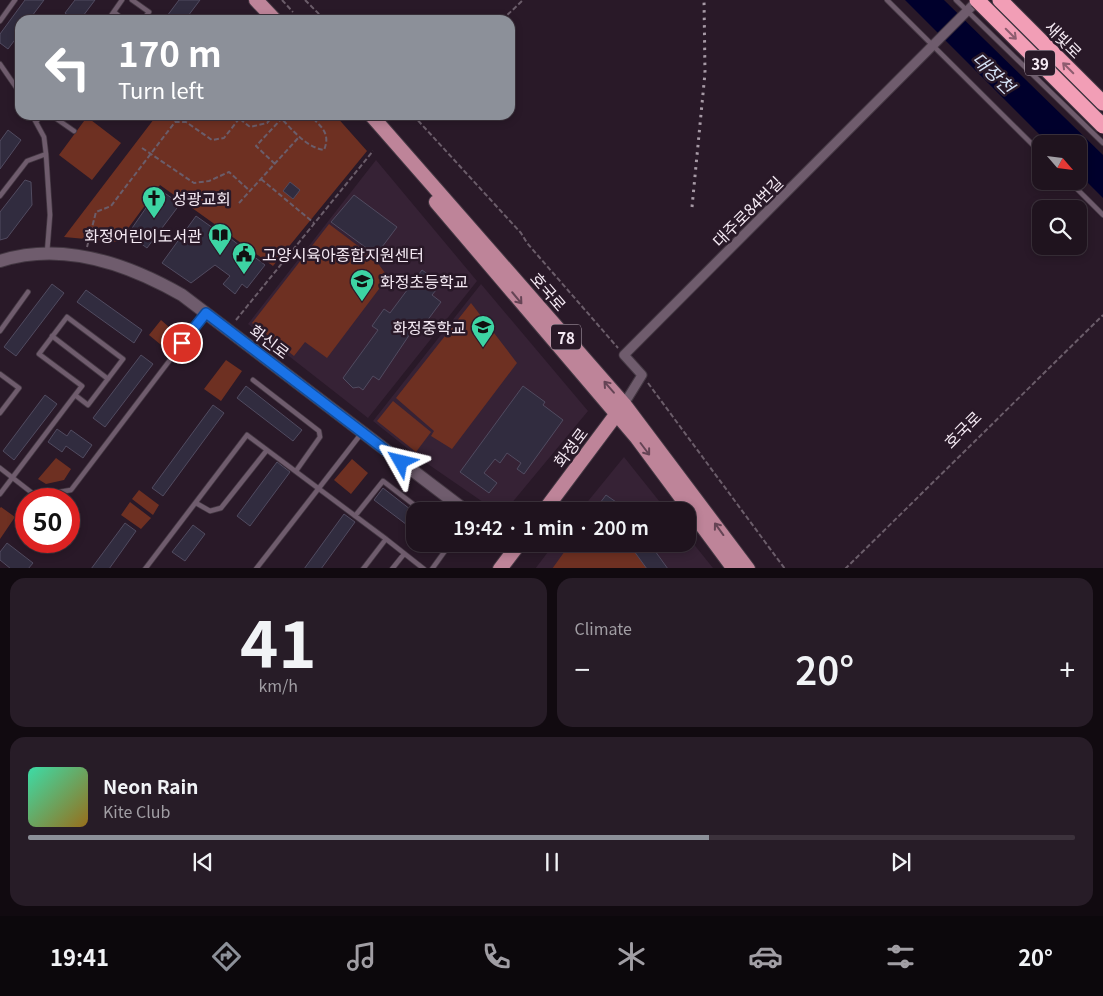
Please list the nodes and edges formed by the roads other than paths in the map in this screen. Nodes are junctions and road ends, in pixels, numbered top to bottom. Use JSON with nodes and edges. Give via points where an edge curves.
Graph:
{"nodes":[{"id":1,"x":14,"y":0,"type":"edge"},
{"id":2,"x":122,"y":0,"type":"edge"},
{"id":3,"x":132,"y":0,"type":"edge"},
{"id":4,"x":256,"y":0,"type":"edge"},
{"id":5,"x":269,"y":0,"type":"edge"},
{"id":6,"x":888,"y":0,"type":"edge"},
{"id":7,"x":956,"y":0,"type":"edge"},
{"id":8,"x":1000,"y":0,"type":"edge"},
{"id":9,"x":974,"y":4,"type":"edge"},
{"id":10,"x":114,"y":12,"type":"junction"},
{"id":11,"x":112,"y":15,"type":"edge"},
{"id":12,"x":118,"y":15,"type":"edge"},
{"id":13,"x":147,"y":15,"type":"edge"},
{"id":14,"x":270,"y":15,"type":"edge"},
{"id":15,"x":289,"y":15,"type":"edge"},
{"id":16,"x":0,"y":21,"type":"edge"},
{"id":17,"x":933,"y":45,"type":"junction"},
{"id":18,"x":0,"y":66,"type":"edge"},
{"id":19,"x":15,"y":86,"type":"edge"},
{"id":20,"x":1103,"y":103,"type":"edge"},
{"id":21,"x":58,"y":120,"type":"edge"},
{"id":22,"x":364,"y":120,"type":"edge"},
{"id":23,"x":375,"y":120,"type":"edge"},
{"id":24,"x":36,"y":122,"type":"edge"},
{"id":25,"x":1103,"y":126,"type":"edge"},
{"id":26,"x":74,"y":131,"type":"dead end"},
{"id":27,"x":1103,"y":143,"type":"edge"},
{"id":28,"x":1032,"y":144,"type":"edge"},
{"id":29,"x":46,"y":154,"type":"junction"},
{"id":30,"x":1078,"y":190,"type":"edge"},
{"id":31,"x":0,"y":196,"type":"edge"},
{"id":32,"x":1103,"y":215,"type":"edge"},
{"id":33,"x":46,"y":254,"type":"junction"},
{"id":34,"x":0,"y":261,"type":"edge"},
{"id":35,"x":28,"y":292,"type":"dead end"},
{"id":36,"x":206,"y":313,"type":"junction"},
{"id":37,"x":0,"y":331,"type":"edge"},
{"id":38,"x":52,"y":336,"type":"junction"},
{"id":39,"x":0,"y":374,"type":"edge"},
{"id":40,"x":108,"y":379,"type":"junction"},
{"id":41,"x":252,"y":380,"type":"dead end"},
{"id":42,"x":75,"y":394,"type":"junction"},
{"id":43,"x":2,"y":406,"type":"edge"},
{"id":44,"x":620,"y":409,"type":"junction"},
{"id":45,"x":0,"y":412,"type":"edge"},
{"id":46,"x":363,"y":432,"type":"junction"},
{"id":47,"x":267,"y":450,"type":"junction"},
{"id":48,"x":0,"y":468,"type":"edge"},
{"id":49,"x":296,"y":471,"type":"junction"},
{"id":50,"x":12,"y":478,"type":"junction"},
{"id":51,"x":318,"y":487,"type":"junction"},
{"id":52,"x":0,"y":494,"type":"edge"},
{"id":53,"x":196,"y":502,"type":"junction"},
{"id":54,"x":410,"y":502,"type":"edge"},
{"id":55,"x":454,"y":502,"type":"edge"},
{"id":56,"x":551,"y":502,"type":"edge"},
{"id":57,"x":355,"y":516,"type":"junction"},
{"id":58,"x":386,"y":539,"type":"junction"},
{"id":59,"x":444,"y":552,"type":"edge"},
{"id":60,"x":510,"y":552,"type":"edge"},
{"id":61,"x":404,"y":554,"type":"junction"},
{"id":62,"x":145,"y":568,"type":"edge"},
{"id":63,"x":256,"y":568,"type":"edge"},
{"id":64,"x":363,"y":568,"type":"edge"},
{"id":65,"x":392,"y":568,"type":"edge"},
{"id":66,"x":424,"y":568,"type":"edge"},
{"id":67,"x":432,"y":568,"type":"edge"},
{"id":68,"x":500,"y":568,"type":"edge"},
{"id":69,"x":734,"y":568,"type":"edge"},
{"id":70,"x":748,"y":568,"type":"edge"}],
"edges":[{"from":1,"to":16,"type":"lane"},
{"from":2,"to":10,"type":"lane"},
{"from":3,"to":13,"type":"lane","via":[[149,12]]},
{"from":4,"to":14,"type":"main road"},
{"from":5,"to":15,"type":"main road"},
{"from":6,"to":17,"type":"lane"},
{"from":7,"to":9,"type":"lane"},
{"from":20,"to":8,"type":"highway","name":"새빛로","number":"39","one_way":true},
{"from":9,"to":17,"type":"street","name":"대주로84번길"},
{"from":9,"to":25,"type":"highway","name":"새빛로","number":"39","one_way":true,"bridge":true},
{"from":9,"to":27,"type":"lane"},
{"from":10,"to":11,"type":"lane"},
{"from":10,"to":12,"type":"lane"},
{"from":17,"to":28,"type":"lane"},
{"from":17,"to":44,"type":"street","name":"대주로84번길","via":[[624,355],[642,375]]},
{"from":18,"to":19,"type":"lane"},
{"from":21,"to":26,"type":"lane"},
{"from":22,"to":44,"type":"main road","name":"호국로","number":"78","one_way":true},
{"from":44,"to":23,"type":"main road","name":"호국로","number":"78","one_way":true},
{"from":24,"to":29,"type":"lane","via":[[44,137]]},
{"from":29,"to":31,"type":"lane","via":[[27,161]]},
{"from":29,"to":33,"type":"lane","via":[[50,215]]},
{"from":30,"to":32,"type":"lane"},
{"from":33,"to":34,"type":"main road","name":"화신로"},
{"from":33,"to":36,"type":"main road","name":"화신로","via":[[84,257],[132,269],[182,295]]},
{"from":35,"to":37,"type":"lane"},
{"from":36,"to":46,"type":"main road","name":"화신로"},
{"from":36,"to":50,"type":"lane","via":[[71,490],[36,496]]},
{"from":38,"to":40,"type":"lane"},
{"from":38,"to":40,"type":"lane","via":[[67,317],[123,359]]},
{"from":38,"to":42,"type":"lane","via":[[39,354],[82,386]]},
{"from":39,"to":43,"type":"lane","via":[[19,388]]},
{"from":40,"to":42,"type":"lane","via":[[88,405]]},
{"from":41,"to":49,"type":"lane","via":[[319,431],[320,437]]},
{"from":42,"to":50,"type":"lane"},
{"from":43,"to":45,"type":"lane"},
{"from":44,"to":56,"type":"main road","name":"화정로"},
{"from":44,"to":69,"type":"main road","name":"호국로","number":"78","one_way":true,"via":[[637,438]]},
{"from":70,"to":44,"type":"main road","name":"호국로","number":"78","one_way":true},
{"from":46,"to":51,"type":"lane"},
{"from":46,"to":55,"type":"main road","name":"화신로"},
{"from":47,"to":49,"type":"lane"},
{"from":47,"to":53,"type":"lane","via":[[221,508],[210,511]]},
{"from":47,"to":53,"type":"lane","via":[[247,435]]},
{"from":48,"to":50,"type":"lane"},
{"from":49,"to":51,"type":"lane"},
{"from":50,"to":52,"type":"lane"},
{"from":51,"to":57,"type":"lane"},
{"from":51,"to":63,"type":"lane"},
{"from":53,"to":62,"type":"lane"},
{"from":54,"to":57,"type":"lane","via":[[383,481]]},
{"from":57,"to":58,"type":"lane"},
{"from":58,"to":61,"type":"lane"},
{"from":58,"to":64,"type":"lane"},
{"from":59,"to":67,"type":"lane"},
{"from":60,"to":68,"type":"main road"},
{"from":61,"to":65,"type":"lane"},
{"from":61,"to":66,"type":"lane"}]}
